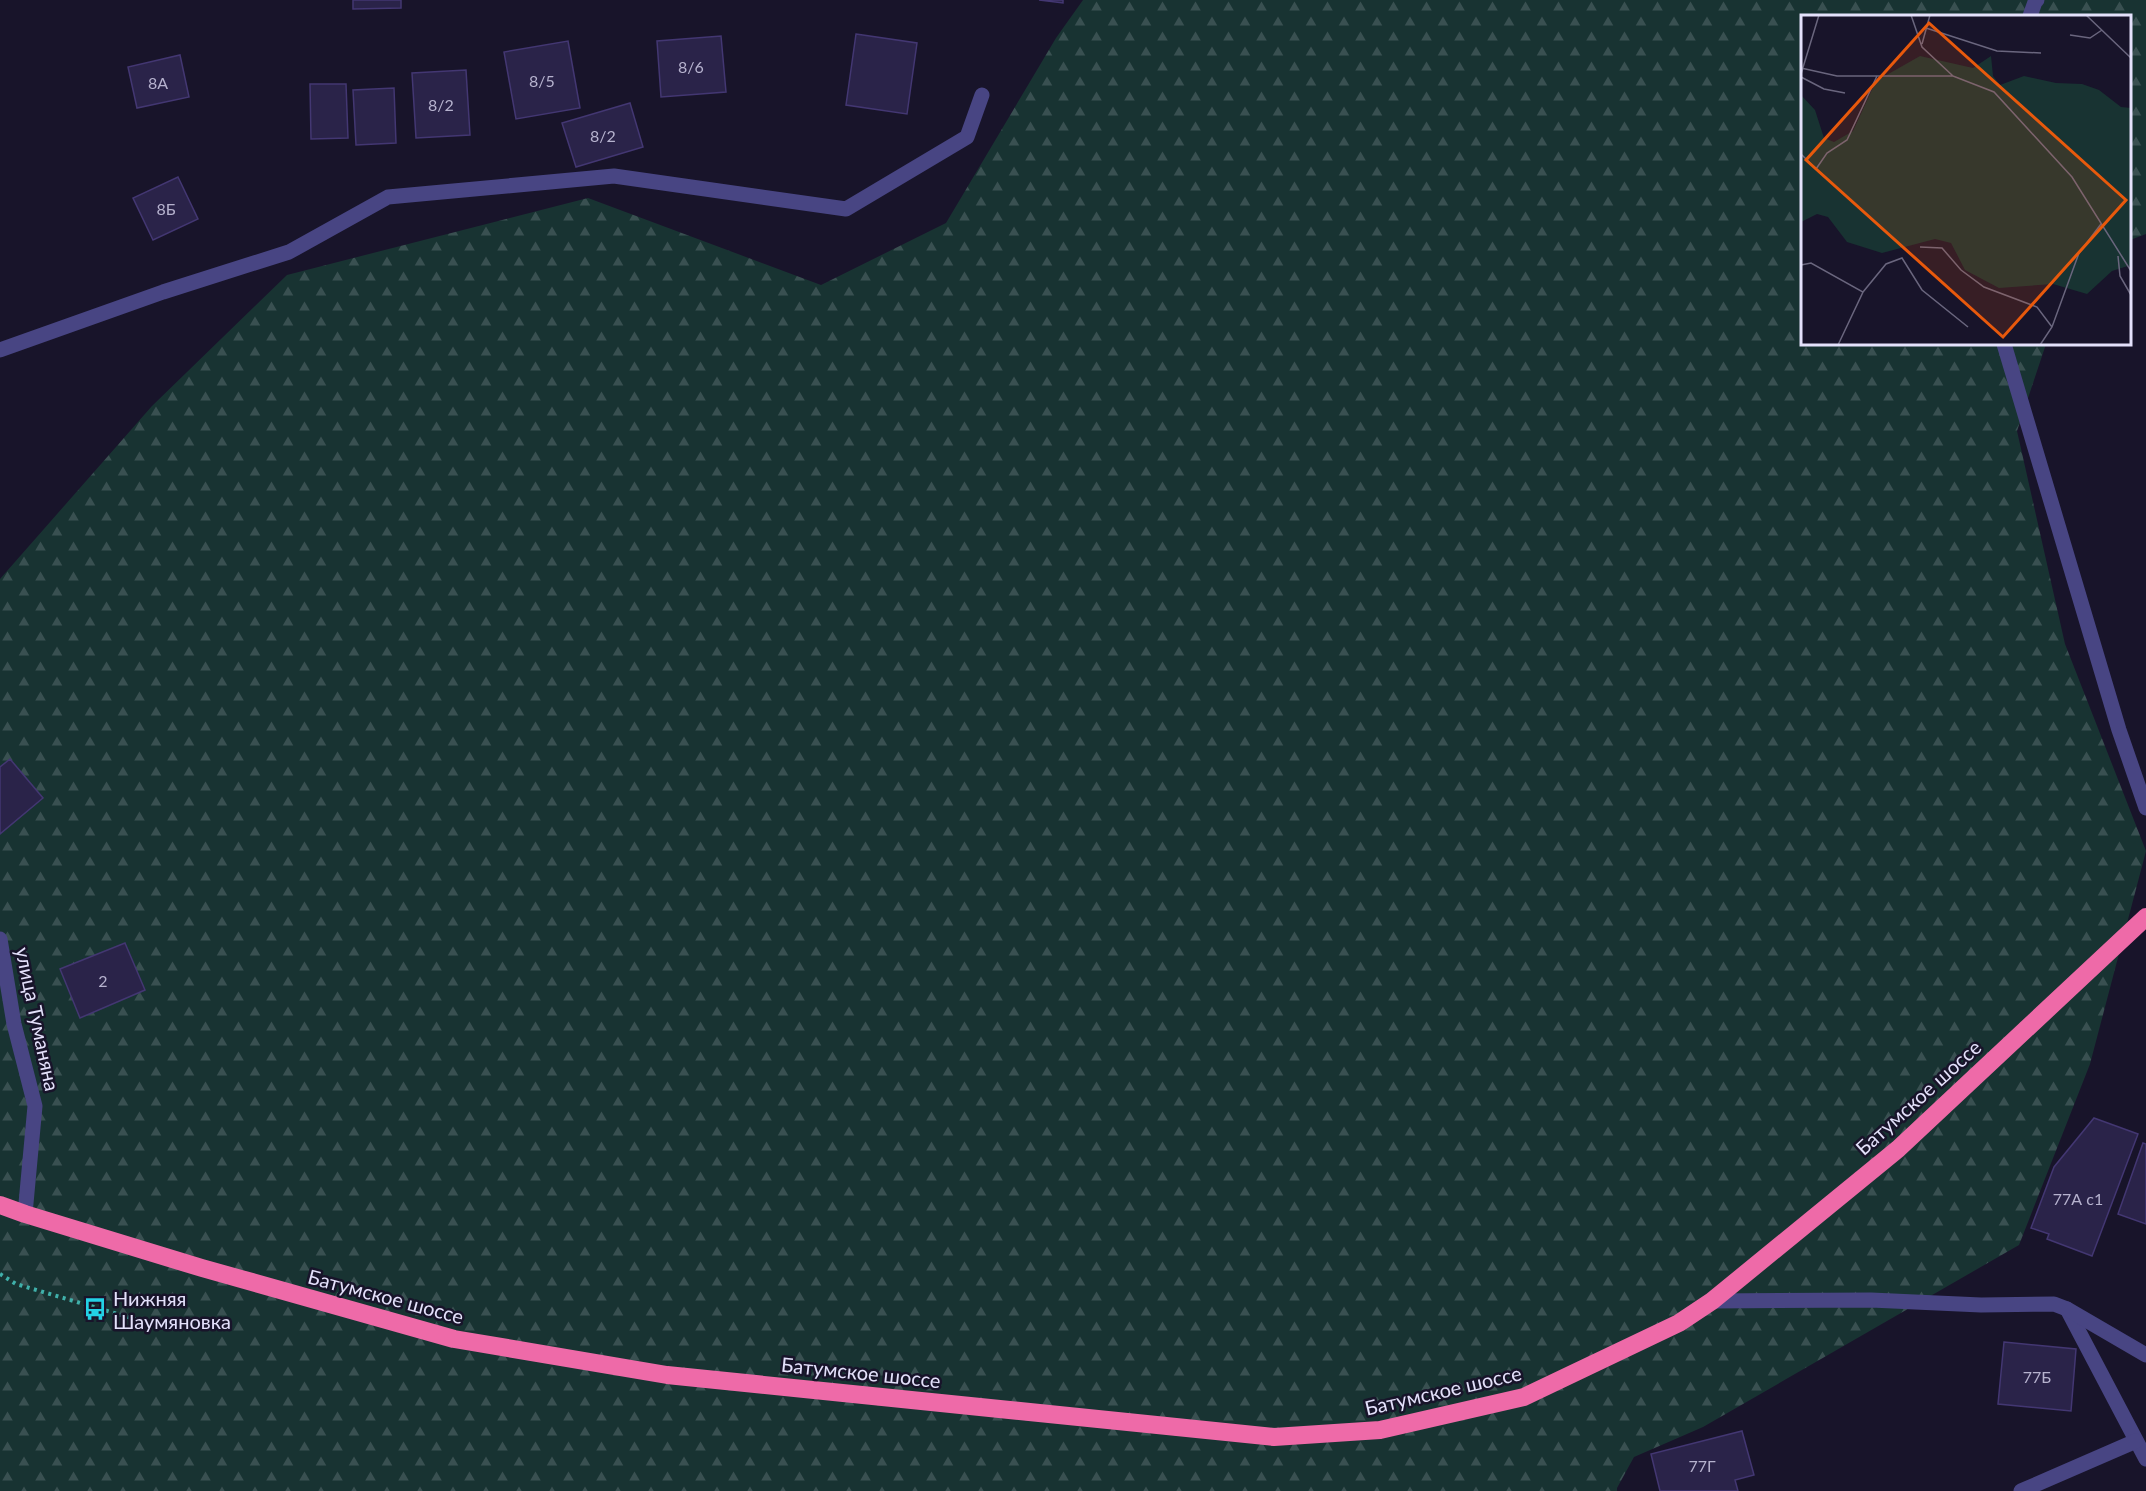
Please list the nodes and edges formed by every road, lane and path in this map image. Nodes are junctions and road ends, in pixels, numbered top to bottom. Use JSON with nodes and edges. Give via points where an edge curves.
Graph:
{"nodes":[{"id":1,"x":2037,"y":0,"type":"edge"},
{"id":2,"x":2030,"y":15,"type":"edge"},
{"id":3,"x":982,"y":95,"type":"dead end"},
{"id":4,"x":2004,"y":345,"type":"edge"},
{"id":5,"x":0,"y":350,"type":"edge"},
{"id":6,"x":2146,"y":808,"type":"edge"},
{"id":7,"x":2146,"y":917,"type":"edge"},
{"id":8,"x":0,"y":939,"type":"edge"},
{"id":9,"x":0,"y":1205,"type":"edge"},
{"id":10,"x":25,"y":1214,"type":"junction"},
{"id":11,"x":0,"y":1275,"type":"edge"},
{"id":12,"x":1712,"y":1302,"type":"junction"},
{"id":13,"x":2067,"y":1310,"type":"junction"},
{"id":14,"x":154,"y":1325,"type":"dead end"},
{"id":15,"x":2146,"y":1355,"type":"edge"},
{"id":16,"x":2136,"y":1440,"type":"junction"},
{"id":17,"x":2146,"y":1459,"type":"edge"},
{"id":18,"x":2021,"y":1491,"type":"edge"}],
"edges":[{"from":1,"to":2,"type":"street"},
{"from":3,"to":5,"type":"street","via":[[967,137],[846,209],[614,176],[388,197],[289,252]]},
{"from":4,"to":6,"type":"street"},
{"from":7,"to":12,"type":"highway","name":"Батумское шоссе","via":[[1898,1149]]},
{"from":8,"to":10,"type":"street","name":"улица Туманяна","via":[[14,1024],[35,1106]]},
{"from":9,"to":10,"type":"highway","name":"Батумское шоссе"},
{"from":10,"to":12,"type":"highway","name":"Батумское шоссе","via":[[454,1339],[667,1375],[1274,1437],[1380,1431],[1524,1397],[1679,1323]]},
{"from":11,"to":14,"type":"path","via":[[16,1284]]},
{"from":12,"to":13,"type":"street","via":[[2054,1304]]},
{"from":13,"to":15,"type":"street"},
{"from":13,"to":16,"type":"street"},
{"from":16,"to":17,"type":"street"},
{"from":16,"to":18,"type":"street"}]}
